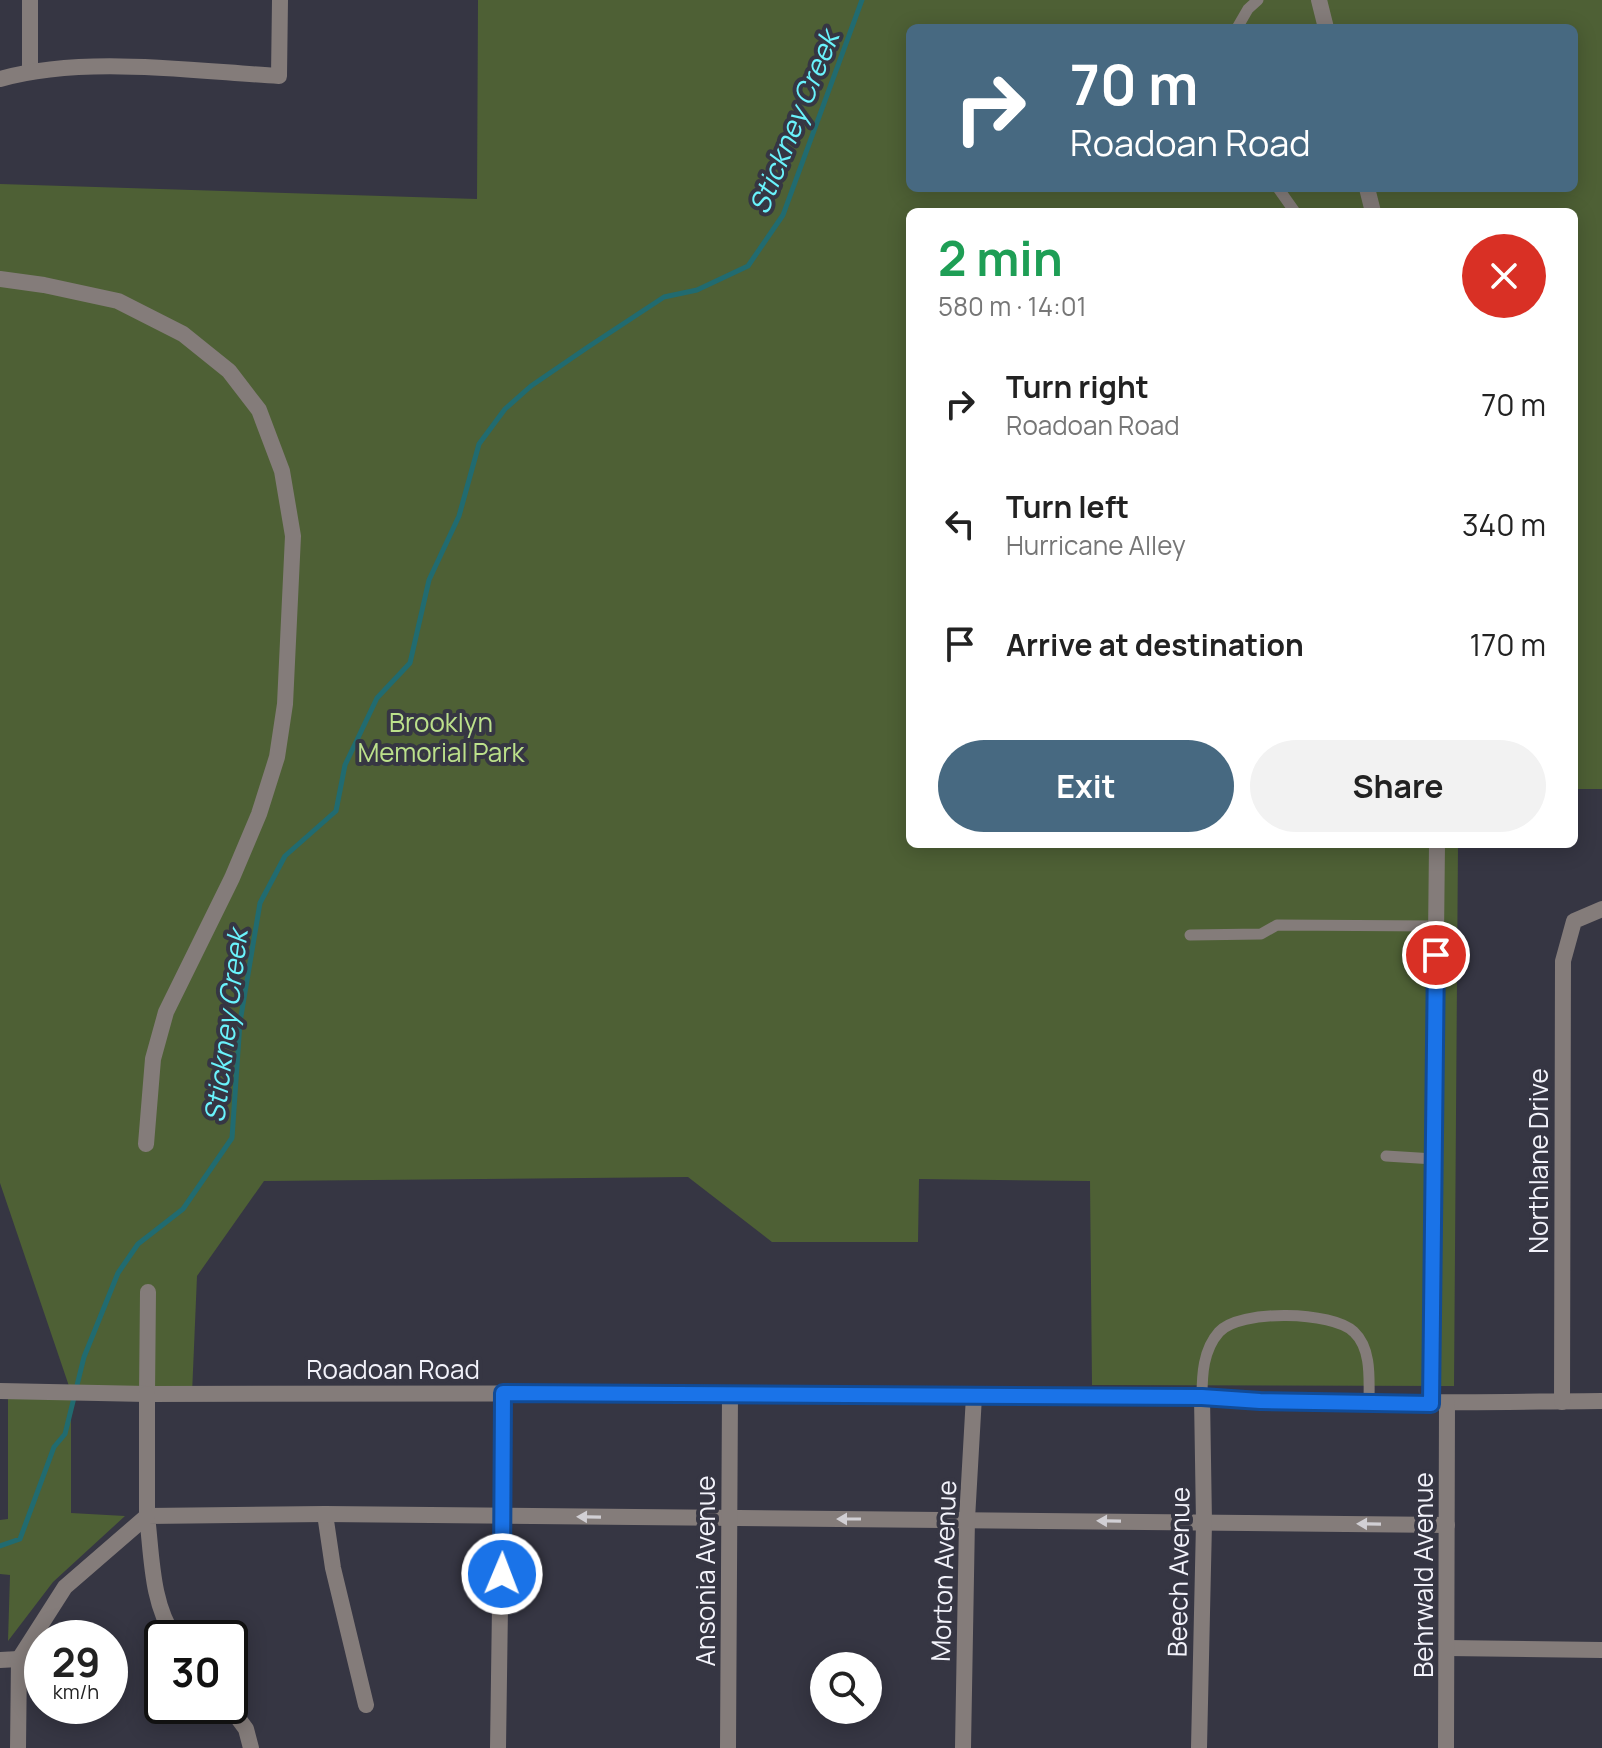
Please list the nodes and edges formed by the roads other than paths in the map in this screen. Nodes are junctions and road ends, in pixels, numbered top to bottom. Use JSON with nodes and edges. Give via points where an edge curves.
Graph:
{"nodes":[{"id":1,"x":30,"y":0,"type":"edge"},
{"id":2,"x":280,"y":0,"type":"edge"},
{"id":3,"x":1258,"y":0,"type":"edge"},
{"id":4,"x":1319,"y":0,"type":"edge"},
{"id":5,"x":1239,"y":24,"type":"edge"},
{"id":6,"x":1325,"y":24,"type":"edge"},
{"id":7,"x":30,"y":71,"type":"junction"},
{"id":8,"x":0,"y":79,"type":"edge"},
{"id":9,"x":0,"y":279,"type":"edge"},
{"id":10,"x":1437,"y":848,"type":"edge"},
{"id":11,"x":1602,"y":909,"type":"edge"},
{"id":12,"x":1436,"y":926,"type":"junction"},
{"id":13,"x":1190,"y":935,"type":"dead end"},
{"id":14,"x":146,"y":1144,"type":"dead end"},
{"id":15,"x":1386,"y":1156,"type":"dead end"},
{"id":16,"x":1434,"y":1159,"type":"junction"},
{"id":17,"x":148,"y":1292,"type":"dead end"},
{"id":18,"x":0,"y":1391,"type":"edge"},
{"id":19,"x":503,"y":1393,"type":"junction"},
{"id":20,"x":730,"y":1393,"type":"junction"},
{"id":21,"x":147,"y":1394,"type":"junction"},
{"id":22,"x":974,"y":1396,"type":"junction"},
{"id":23,"x":1202,"y":1397,"type":"junction"},
{"id":24,"x":1602,"y":1401,"type":"edge"},
{"id":25,"x":1562,"y":1402,"type":"junction"},
{"id":26,"x":1369,"y":1403,"type":"junction"},
{"id":27,"x":1439,"y":1403,"type":"junction"},
{"id":28,"x":325,"y":1514,"type":"junction"},
{"id":29,"x":147,"y":1516,"type":"junction"},
{"id":30,"x":503,"y":1516,"type":"junction"},
{"id":31,"x":730,"y":1519,"type":"junction"},
{"id":32,"x":967,"y":1519,"type":"junction"},
{"id":33,"x":1204,"y":1523,"type":"junction"},
{"id":34,"x":1447,"y":1525,"type":"junction"},
{"id":35,"x":165,"y":1620,"type":"edge"},
{"id":36,"x":1447,"y":1648,"type":"junction"},
{"id":37,"x":1602,"y":1650,"type":"edge"},
{"id":38,"x":19,"y":1659,"type":"junction"},
{"id":39,"x":0,"y":1660,"type":"edge"},
{"id":40,"x":366,"y":1705,"type":"dead end"},
{"id":41,"x":242,"y":1724,"type":"edge"},
{"id":42,"x":18,"y":1748,"type":"edge"},
{"id":43,"x":251,"y":1748,"type":"edge"},
{"id":44,"x":498,"y":1748,"type":"edge"},
{"id":45,"x":728,"y":1748,"type":"edge"},
{"id":46,"x":963,"y":1748,"type":"edge"},
{"id":47,"x":1199,"y":1748,"type":"edge"},
{"id":48,"x":1446,"y":1748,"type":"edge"}],
"edges":[{"from":1,"to":7,"type":"street"},
{"from":2,"to":7,"type":"street","via":[[279,76],[101,66]]},
{"from":3,"to":5,"type":"lane"},
{"from":4,"to":6,"type":"street"},
{"from":7,"to":8,"type":"street"},
{"from":9,"to":14,"type":"street","via":[[118,301],[183,334],[229,371],[259,410],[282,471],[289,510],[293,536],[285,704],[277,757],[232,878],[166,1012],[153,1059]]},
{"from":10,"to":12,"type":"street","name":"Behrwald Avenue"},
{"from":11,"to":25,"type":"street","name":"Northlane Drive","via":[[1574,921],[1563,961]]},
{"from":12,"to":13,"type":"lane","via":[[1277,925],[1261,934]]},
{"from":12,"to":16,"type":"street","name":"Behrwald Avenue"},
{"from":15,"to":16,"type":"lane"},
{"from":16,"to":27,"type":"street","name":"Behrwald Avenue"},
{"from":17,"to":21,"type":"street"},
{"from":18,"to":21,"type":"street","name":"Roadoan Road"},
{"from":19,"to":20,"type":"street","name":"Roadoan Road"},
{"from":19,"to":21,"type":"street","name":"Roadoan Road"},
{"from":19,"to":30,"type":"street"},
{"from":20,"to":22,"type":"street","name":"Roadoan Road"},
{"from":20,"to":31,"type":"street","name":"Ansonia Avenue"},
{"from":21,"to":29,"type":"street"},
{"from":22,"to":23,"type":"street","name":"Roadoan Road"},
{"from":22,"to":32,"type":"street","name":"Morton Avenue"},
{"from":23,"to":26,"type":"street","name":"Roadoan Road"},
{"from":23,"to":26,"type":"lane","via":[[1207,1351],[1219,1331],[1234,1321],[1255,1318],[1312,1318],[1340,1322],[1355,1332],[1365,1348]]},
{"from":23,"to":33,"type":"street","name":"Beech Avenue"},
{"from":24,"to":25,"type":"street","name":"Roadoan Road"},
{"from":25,"to":27,"type":"street","name":"Roadoan Road"},
{"from":26,"to":27,"type":"street","name":"Roadoan Road"},
{"from":27,"to":34,"type":"street","name":"Behrwald Avenue"},
{"from":28,"to":29,"type":"street"},
{"from":28,"to":30,"type":"street"},
{"from":28,"to":40,"type":"street"},
{"from":29,"to":35,"type":"street","via":[[155,1589]]},
{"from":29,"to":38,"type":"street","via":[[65,1587]]},
{"from":31,"to":30,"type":"street","one_way":true},
{"from":30,"to":44,"type":"street"},
{"from":32,"to":31,"type":"street","one_way":true},
{"from":31,"to":45,"type":"street","name":"Ansonia Avenue"},
{"from":33,"to":32,"type":"street","one_way":true},
{"from":32,"to":46,"type":"street","name":"Morton Avenue"},
{"from":34,"to":33,"type":"street","one_way":true},
{"from":33,"to":47,"type":"street","name":"Beech Avenue"},
{"from":34,"to":36,"type":"street","name":"Behrwald Avenue"},
{"from":36,"to":37,"type":"street"},
{"from":36,"to":48,"type":"street","name":"Behrwald Avenue"},
{"from":38,"to":39,"type":"street"},
{"from":38,"to":42,"type":"street"},
{"from":41,"to":43,"type":"street"}]}
